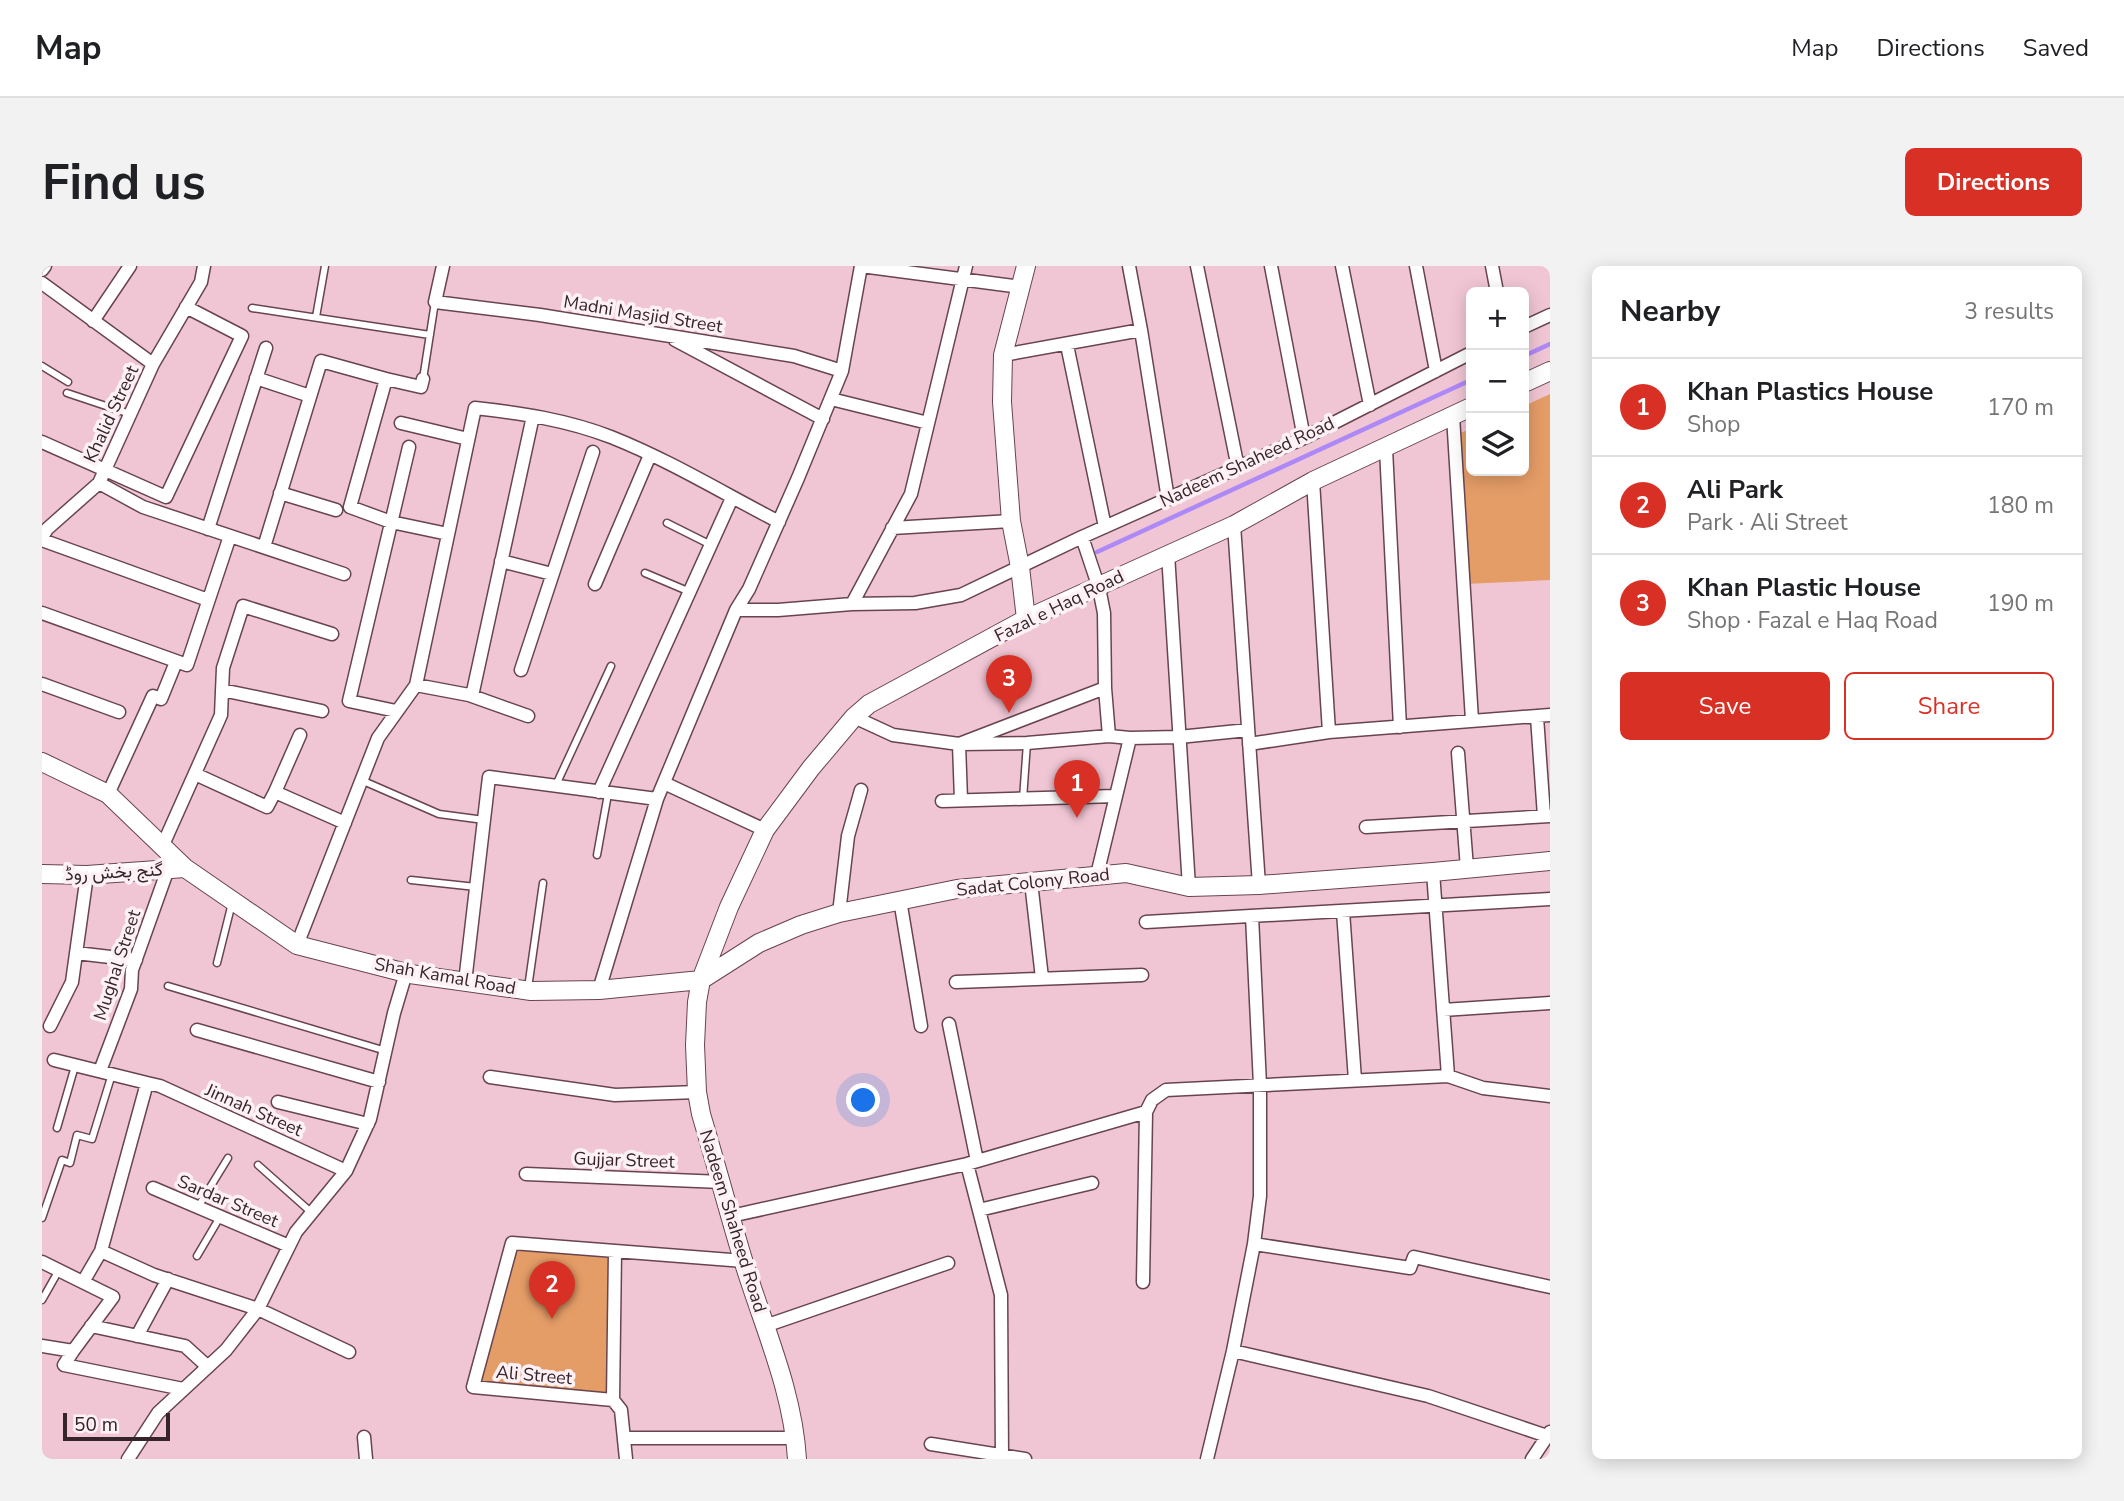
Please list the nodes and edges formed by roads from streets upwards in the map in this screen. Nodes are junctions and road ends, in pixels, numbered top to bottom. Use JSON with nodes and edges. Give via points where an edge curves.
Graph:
{"nodes":[{"id":1,"x":130,"y":266,"type":"edge"},
{"id":2,"x":204,"y":266,"type":"edge"},
{"id":3,"x":443,"y":266,"type":"edge"},
{"id":4,"x":861,"y":266,"type":"edge"},
{"id":5,"x":966,"y":266,"type":"edge"},
{"id":6,"x":1026,"y":266,"type":"edge"},
{"id":7,"x":1129,"y":266,"type":"edge"},
{"id":8,"x":1197,"y":266,"type":"edge"},
{"id":9,"x":1271,"y":266,"type":"edge"},
{"id":10,"x":1342,"y":266,"type":"edge"},
{"id":11,"x":1416,"y":266,"type":"edge"},
{"id":12,"x":1492,"y":266,"type":"edge"},
{"id":13,"x":963,"y":280,"type":"junction"},
{"id":14,"x":42,"y":283,"type":"edge"},
{"id":15,"x":1021,"y":287,"type":"junction"},
{"id":16,"x":1496,"y":287,"type":"edge"},
{"id":17,"x":187,"y":307,"type":"junction"},
{"id":18,"x":1550,"y":315,"type":"edge"},
{"id":19,"x":93,"y":321,"type":"junction"},
{"id":20,"x":1529,"y":325,"type":"edge"},
{"id":21,"x":1141,"y":330,"type":"junction"},
{"id":22,"x":665,"y":335,"type":"junction"},
{"id":23,"x":1067,"y":345,"type":"junction"},
{"id":24,"x":266,"y":348,"type":"dead end"},
{"id":25,"x":1003,"y":355,"type":"junction"},
{"id":26,"x":1466,"y":356,"type":"edge"},
{"id":27,"x":153,"y":364,"type":"junction"},
{"id":28,"x":842,"y":371,"type":"junction"},
{"id":29,"x":1436,"y":371,"type":"junction"},
{"id":30,"x":1550,"y":371,"type":"edge"},
{"id":31,"x":256,"y":378,"type":"junction"},
{"id":32,"x":386,"y":379,"type":"junction"},
{"id":33,"x":423,"y":379,"type":"road end"},
{"id":34,"x":1529,"y":381,"type":"edge"},
{"id":35,"x":310,"y":396,"type":"junction"},
{"id":36,"x":831,"y":399,"type":"junction"},
{"id":37,"x":1370,"y":405,"type":"junction"},
{"id":38,"x":1466,"y":410,"type":"edge"},
{"id":39,"x":533,"y":416,"type":"junction"},
{"id":40,"x":1453,"y":416,"type":"junction"},
{"id":41,"x":823,"y":419,"type":"junction"},
{"id":42,"x":401,"y":423,"type":"dead end"},
{"id":43,"x":928,"y":423,"type":"junction"},
{"id":44,"x":1304,"y":438,"type":"junction"},
{"id":45,"x":468,"y":439,"type":"junction"},
{"id":46,"x":42,"y":442,"type":"edge"},
{"id":47,"x":409,"y":447,"type":"dead end"},
{"id":48,"x":1386,"y":449,"type":"junction"},
{"id":49,"x":593,"y":452,"type":"dead end"},
{"id":50,"x":650,"y":456,"type":"junction"},
{"id":51,"x":1238,"y":468,"type":"junction"},
{"id":52,"x":105,"y":470,"type":"junction"},
{"id":53,"x":1313,"y":481,"type":"junction"},
{"id":54,"x":99,"y":483,"type":"junction"},
{"id":55,"x":281,"y":493,"type":"junction"},
{"id":56,"x":732,"y":498,"type":"junction"},
{"id":57,"x":1168,"y":499,"type":"junction"},
{"id":58,"x":336,"y":509,"type":"dead end"},
{"id":59,"x":1011,"y":521,"type":"junction"},
{"id":60,"x":391,"y":522,"type":"junction"},
{"id":61,"x":779,"y":522,"type":"junction"},
{"id":62,"x":1234,"y":525,"type":"junction"},
{"id":63,"x":1105,"y":527,"type":"junction"},
{"id":64,"x":892,"y":528,"type":"junction"},
{"id":65,"x":208,"y":529,"type":"junction"},
{"id":66,"x":448,"y":534,"type":"junction"},
{"id":67,"x":230,"y":536,"type":"junction"},
{"id":68,"x":1082,"y":537,"type":"junction"},
{"id":69,"x":42,"y":539,"type":"edge"},
{"id":70,"x":264,"y":547,"type":"junction"},
{"id":71,"x":1168,"y":554,"type":"junction"},
{"id":72,"x":501,"y":561,"type":"junction"},
{"id":73,"x":1020,"y":567,"type":"junction"},
{"id":74,"x":344,"y":574,"type":"dead end"},
{"id":75,"x":552,"y":574,"type":"junction"},
{"id":76,"x":595,"y":584,"type":"dead end"},
{"id":77,"x":1100,"y":587,"type":"junction"},
{"id":78,"x":208,"y":600,"type":"junction"},
{"id":79,"x":852,"y":604,"type":"junction"},
{"id":80,"x":736,"y":610,"type":"junction"},
{"id":81,"x":42,"y":613,"type":"edge"},
{"id":82,"x":1026,"y":619,"type":"junction"},
{"id":83,"x":332,"y":634,"type":"dead end"},
{"id":84,"x":176,"y":662,"type":"junction"},
{"id":85,"x":521,"y":670,"type":"dead end"},
{"id":86,"x":42,"y":684,"type":"edge"},
{"id":87,"x":416,"y":685,"type":"junction"},
{"id":88,"x":1105,"y":688,"type":"junction"},
{"id":89,"x":222,"y":690,"type":"junction"},
{"id":90,"x":472,"y":696,"type":"junction"},
{"id":91,"x":322,"y":711,"type":"dead end"},
{"id":92,"x":396,"y":711,"type":"junction"},
{"id":93,"x":119,"y":712,"type":"dead end"},
{"id":94,"x":528,"y":716,"type":"dead end"},
{"id":95,"x":1544,"y":716,"type":"edge"},
{"id":96,"x":854,"y":717,"type":"junction"},
{"id":97,"x":1472,"y":720,"type":"junction"},
{"id":98,"x":1400,"y":727,"type":"junction"},
{"id":99,"x":1329,"y":732,"type":"junction"},
{"id":100,"x":300,"y":735,"type":"dead end"},
{"id":101,"x":1109,"y":736,"type":"junction"},
{"id":102,"x":1179,"y":737,"type":"junction"},
{"id":103,"x":1249,"y":737,"type":"junction"},
{"id":104,"x":1130,"y":738,"type":"junction"},
{"id":105,"x":959,"y":744,"type":"junction"},
{"id":106,"x":1458,"y":753,"type":"dead end"},
{"id":107,"x":42,"y":762,"type":"edge"},
{"id":108,"x":195,"y":774,"type":"junction"},
{"id":109,"x":664,"y":783,"type":"junction"},
{"id":110,"x":862,"y":790,"type":"dead end"},
{"id":111,"x":275,"y":792,"type":"junction"},
{"id":112,"x":603,"y":793,"type":"junction"},
{"id":113,"x":108,"y":794,"type":"junction"},
{"id":114,"x":1116,"y":796,"type":"junction"},
{"id":115,"x":657,"y":799,"type":"junction"},
{"id":116,"x":961,"y":800,"type":"junction"},
{"id":117,"x":942,"y":801,"type":"dead end"},
{"id":118,"x":1547,"y":816,"type":"edge"},
{"id":119,"x":1463,"y":821,"type":"junction"},
{"id":120,"x":345,"y":823,"type":"junction"},
{"id":121,"x":1366,"y":827,"type":"dead end"},
{"id":122,"x":765,"y":830,"type":"junction"},
{"id":123,"x":162,"y":847,"type":"junction"},
{"id":124,"x":1550,"y":861,"type":"edge"},
{"id":125,"x":176,"y":868,"type":"junction"},
{"id":126,"x":1467,"y":868,"type":"junction"},
{"id":127,"x":1433,"y":872,"type":"junction"},
{"id":128,"x":42,"y":874,"type":"edge"},
{"id":129,"x":87,"y":875,"type":"junction"},
{"id":130,"x":1097,"y":875,"type":"junction"},
{"id":131,"x":1031,"y":882,"type":"junction"},
{"id":132,"x":1259,"y":885,"type":"junction"},
{"id":133,"x":1189,"y":887,"type":"junction"},
{"id":134,"x":1550,"y":899,"type":"edge"},
{"id":135,"x":900,"y":900,"type":"junction"},
{"id":136,"x":1436,"y":906,"type":"junction"},
{"id":137,"x":1343,"y":911,"type":"junction"},
{"id":138,"x":839,"y":913,"type":"junction"},
{"id":139,"x":1252,"y":916,"type":"junction"},
{"id":140,"x":1146,"y":922,"type":"dead end"},
{"id":141,"x":297,"y":945,"type":"junction"},
{"id":142,"x":76,"y":953,"type":"junction"},
{"id":143,"x":136,"y":960,"type":"junction"},
{"id":144,"x":406,"y":973,"type":"junction"},
{"id":145,"x":1142,"y":975,"type":"dead end"},
{"id":146,"x":1042,"y":978,"type":"junction"},
{"id":147,"x":701,"y":980,"type":"junction"},
{"id":148,"x":465,"y":982,"type":"junction"},
{"id":149,"x":956,"y":982,"type":"dead end"},
{"id":150,"x":599,"y":990,"type":"junction"},
{"id":151,"x":1550,"y":1003,"type":"edge"},
{"id":152,"x":1443,"y":1010,"type":"junction"},
{"id":153,"x":949,"y":1024,"type":"dead end"},
{"id":154,"x":50,"y":1026,"type":"dead end"},
{"id":155,"x":921,"y":1026,"type":"dead end"},
{"id":156,"x":197,"y":1030,"type":"dead end"},
{"id":157,"x":54,"y":1060,"type":"dead end"},
{"id":158,"x":106,"y":1073,"type":"junction"},
{"id":159,"x":1448,"y":1076,"type":"junction"},
{"id":160,"x":490,"y":1077,"type":"dead end"},
{"id":161,"x":1355,"y":1080,"type":"junction"},
{"id":162,"x":379,"y":1082,"type":"junction"},
{"id":163,"x":147,"y":1083,"type":"junction"},
{"id":164,"x":1260,"y":1086,"type":"junction"},
{"id":165,"x":697,"y":1092,"type":"junction"},
{"id":166,"x":1550,"y":1096,"type":"edge"},
{"id":167,"x":278,"y":1102,"type":"dead end"},
{"id":168,"x":1146,"y":1112,"type":"junction"},
{"id":169,"x":368,"y":1124,"type":"junction"},
{"id":170,"x":972,"y":1163,"type":"junction"},
{"id":171,"x":346,"y":1171,"type":"junction"},
{"id":172,"x":526,"y":1174,"type":"dead end"},
{"id":173,"x":722,"y":1182,"type":"junction"},
{"id":174,"x":1091,"y":1183,"type":"dead end"},
{"id":175,"x":153,"y":1188,"type":"dead end"},
{"id":176,"x":979,"y":1210,"type":"junction"},
{"id":177,"x":731,"y":1216,"type":"junction"},
{"id":178,"x":1254,"y":1244,"type":"junction"},
{"id":179,"x":289,"y":1246,"type":"junction"},
{"id":180,"x":101,"y":1251,"type":"junction"},
{"id":181,"x":615,"y":1252,"type":"junction"},
{"id":182,"x":744,"y":1261,"type":"junction"},
{"id":183,"x":42,"y":1262,"type":"edge"},
{"id":184,"x":948,"y":1263,"type":"dead end"},
{"id":185,"x":168,"y":1279,"type":"junction"},
{"id":186,"x":83,"y":1282,"type":"junction"},
{"id":187,"x":1143,"y":1282,"type":"dead end"},
{"id":188,"x":1550,"y":1287,"type":"edge"},
{"id":189,"x":258,"y":1309,"type":"junction"},
{"id":190,"x":91,"y":1326,"type":"junction"},
{"id":191,"x":765,"y":1326,"type":"junction"},
{"id":192,"x":137,"y":1336,"type":"junction"},
{"id":193,"x":42,"y":1346,"type":"edge"},
{"id":194,"x":73,"y":1351,"type":"junction"},
{"id":195,"x":1233,"y":1351,"type":"junction"},
{"id":196,"x":349,"y":1352,"type":"dead end"},
{"id":197,"x":208,"y":1367,"type":"junction"},
{"id":198,"x":183,"y":1389,"type":"junction"},
{"id":199,"x":613,"y":1400,"type":"junction"},
{"id":200,"x":1549,"y":1434,"type":"edge"},
{"id":201,"x":364,"y":1437,"type":"dead end"},
{"id":202,"x":625,"y":1438,"type":"junction"},
{"id":203,"x":796,"y":1438,"type":"junction"},
{"id":204,"x":931,"y":1444,"type":"dead end"},
{"id":205,"x":1002,"y":1457,"type":"edge"},
{"id":206,"x":128,"y":1459,"type":"edge"},
{"id":207,"x":366,"y":1459,"type":"edge"},
{"id":208,"x":626,"y":1459,"type":"edge"},
{"id":209,"x":797,"y":1459,"type":"edge"},
{"id":210,"x":1025,"y":1459,"type":"edge"},
{"id":211,"x":1207,"y":1459,"type":"edge"},
{"id":212,"x":1532,"y":1459,"type":"edge"}],
"edges":[{"from":1,"to":19,"type":"street"},
{"from":2,"to":17,"type":"street","name":"Khalid Street"},
{"from":3,"to":22,"type":"street","name":"Madni Masjid Street","via":[[435,302]]},
{"from":4,"to":13,"type":"street"},
{"from":4,"to":28,"type":"street"},
{"from":5,"to":13,"type":"street"},
{"from":6,"to":15,"type":"street"},
{"from":7,"to":21,"type":"street"},
{"from":8,"to":51,"type":"street"},
{"from":9,"to":44,"type":"street"},
{"from":10,"to":37,"type":"street"},
{"from":11,"to":29,"type":"street"},
{"from":12,"to":16,"type":"street"},
{"from":13,"to":15,"type":"street"},
{"from":13,"to":43,"type":"street"},
{"from":14,"to":19,"type":"street"},
{"from":15,"to":25,"type":"street"},
{"from":17,"to":27,"type":"street","name":"Khalid Street"},
{"from":17,"to":52,"type":"street","via":[[242,337],[166,497]]},
{"from":18,"to":20,"type":"street"},
{"from":19,"to":27,"type":"street"},
{"from":21,"to":23,"type":"street"},
{"from":21,"to":57,"type":"street"},
{"from":22,"to":28,"type":"street","name":"Madni Masjid Street","via":[[794,356]]},
{"from":22,"to":41,"type":"street"},
{"from":23,"to":25,"type":"street"},
{"from":23,"to":63,"type":"street"},
{"from":24,"to":31,"type":"street"},
{"from":25,"to":59,"type":"street"},
{"from":26,"to":29,"type":"street","name":"Nadeem Shaheed Road"},
{"from":27,"to":52,"type":"street","name":"Khalid Street"},
{"from":28,"to":36,"type":"street"},
{"from":29,"to":37,"type":"street","name":"Nadeem Shaheed Road"},
{"from":30,"to":34,"type":"street"},
{"from":31,"to":35,"type":"street"},
{"from":31,"to":65,"type":"street"},
{"from":32,"to":33,"type":"street","via":[[421,387]]},
{"from":32,"to":35,"type":"street","via":[[321,361]]},
{"from":32,"to":60,"type":"street","via":[[350,508]]},
{"from":35,"to":55,"type":"street"},
{"from":36,"to":41,"type":"street"},
{"from":36,"to":43,"type":"street"},
{"from":37,"to":44,"type":"street","name":"Nadeem Shaheed Road"},
{"from":38,"to":40,"type":"street","name":"Fazal e Haq Road"},
{"from":39,"to":45,"type":"street","via":[[475,408]]},
{"from":39,"to":50,"type":"street","via":[[610,437]]},
{"from":39,"to":72,"type":"street"},
{"from":40,"to":48,"type":"street","name":"Fazal e Haq Road"},
{"from":40,"to":97,"type":"street"},
{"from":41,"to":61,"type":"street"},
{"from":42,"to":45,"type":"street"},
{"from":43,"to":64,"type":"street","via":[[911,495]]},
{"from":44,"to":51,"type":"street","name":"Nadeem Shaheed Road"},
{"from":45,"to":66,"type":"street"},
{"from":46,"to":52,"type":"street"},
{"from":47,"to":60,"type":"street"},
{"from":48,"to":53,"type":"street","name":"Fazal e Haq Road"},
{"from":48,"to":98,"type":"street"},
{"from":49,"to":75,"type":"street"},
{"from":50,"to":56,"type":"street"},
{"from":50,"to":76,"type":"street"},
{"from":51,"to":57,"type":"street","name":"Nadeem Shaheed Road"},
{"from":52,"to":54,"type":"street","name":"Khalid Street"},
{"from":53,"to":62,"type":"street","name":"Fazal e Haq Road"},
{"from":53,"to":99,"type":"street"},
{"from":54,"to":65,"type":"street","via":[[143,507]]},
{"from":54,"to":69,"type":"street","name":"Khalid Street","via":[[47,529]]},
{"from":55,"to":58,"type":"street"},
{"from":55,"to":70,"type":"street"},
{"from":56,"to":61,"type":"street"},
{"from":56,"to":112,"type":"street"},
{"from":57,"to":63,"type":"street","name":"Nadeem Shaheed Road"},
{"from":59,"to":64,"type":"street"},
{"from":59,"to":73,"type":"street"},
{"from":60,"to":66,"type":"street"},
{"from":60,"to":92,"type":"street","via":[[348,701]]},
{"from":61,"to":80,"type":"street"},
{"from":62,"to":71,"type":"street","name":"Fazal e Haq Road"},
{"from":62,"to":103,"type":"street"},
{"from":63,"to":68,"type":"street","name":"Nadeem Shaheed Road"},
{"from":64,"to":79,"type":"street"},
{"from":65,"to":67,"type":"street"},
{"from":66,"to":87,"type":"street"},
{"from":67,"to":70,"type":"street"},
{"from":67,"to":78,"type":"street"},
{"from":68,"to":73,"type":"street","name":"Nadeem Shaheed Road"},
{"from":68,"to":77,"type":"street"},
{"from":69,"to":78,"type":"street"},
{"from":70,"to":74,"type":"street"},
{"from":71,"to":77,"type":"street","name":"Fazal e Haq Road"},
{"from":71,"to":102,"type":"street"},
{"from":72,"to":75,"type":"street"},
{"from":72,"to":90,"type":"street"},
{"from":73,"to":79,"type":"street","name":"Nadeem Shaheed Road","via":[[961,595],[915,603]]},
{"from":73,"to":82,"type":"street"},
{"from":75,"to":85,"type":"street"},
{"from":77,"to":82,"type":"street","name":"Fazal e Haq Road"},
{"from":77,"to":88,"type":"street"},
{"from":78,"to":84,"type":"street","via":[[187,666]]},
{"from":79,"to":80,"type":"street","name":"Nadeem Shaheed Road"},
{"from":80,"to":109,"type":"street"},
{"from":81,"to":84,"type":"street"},
{"from":82,"to":96,"type":"street","name":"Fazal e Haq Road","via":[[869,704]]},
{"from":83,"to":89,"type":"street","via":[[243,606],[223,668]]},
{"from":84,"to":113,"type":"street","via":[[161,699],[153,696]]},
{"from":86,"to":93,"type":"street"},
{"from":87,"to":90,"type":"street"},
{"from":87,"to":92,"type":"street"},
{"from":88,"to":101,"type":"street"},
{"from":88,"to":105,"type":"street"},
{"from":89,"to":91,"type":"street"},
{"from":89,"to":108,"type":"street","via":[[221,715]]},
{"from":90,"to":94,"type":"street"},
{"from":92,"to":120,"type":"street","via":[[377,738]]},
{"from":95,"to":97,"type":"street"},
{"from":95,"to":118,"type":"street"},
{"from":96,"to":105,"type":"street","via":[[893,735]]},
{"from":96,"to":122,"type":"street","name":"Fazal e Haq Road"},
{"from":97,"to":98,"type":"street"},
{"from":98,"to":99,"type":"street"},
{"from":99,"to":103,"type":"street"},
{"from":100,"to":111,"type":"street"},
{"from":101,"to":104,"type":"street"},
{"from":101,"to":105,"type":"street"},
{"from":102,"to":103,"type":"street"},
{"from":102,"to":104,"type":"street"},
{"from":102,"to":133,"type":"street"},
{"from":103,"to":132,"type":"street"},
{"from":104,"to":114,"type":"street"},
{"from":105,"to":116,"type":"street"},
{"from":106,"to":119,"type":"street"},
{"from":107,"to":113,"type":"street","name":"Shah Kamal Road"},
{"from":108,"to":111,"type":"street","via":[[267,807]]},
{"from":108,"to":123,"type":"street"},
{"from":109,"to":115,"type":"street"},
{"from":109,"to":122,"type":"street"},
{"from":110,"to":138,"type":"street","via":[[848,836]]},
{"from":111,"to":120,"type":"street"},
{"from":112,"to":115,"type":"street"},
{"from":112,"to":148,"type":"street","via":[[489,777]]},
{"from":113,"to":123,"type":"street","name":"Shah Kamal Road"},
{"from":114,"to":116,"type":"street"},
{"from":114,"to":130,"type":"street"},
{"from":115,"to":150,"type":"street"},
{"from":116,"to":117,"type":"street"},
{"from":118,"to":119,"type":"street"},
{"from":119,"to":121,"type":"street"},
{"from":119,"to":126,"type":"street"},
{"from":120,"to":141,"type":"street"},
{"from":122,"to":147,"type":"street","name":"Fazal e Haq Road"},
{"from":123,"to":125,"type":"street","name":"Shah Kamal Road"},
{"from":124,"to":126,"type":"street","name":"Sadat Colony Road"},
{"from":125,"to":129,"type":"street","name":"گنج بخش روڈ"},
{"from":125,"to":141,"type":"street","name":"Shah Kamal Road"},
{"from":125,"to":143,"type":"street","name":"Mughal Street"},
{"from":126,"to":127,"type":"street","name":"Sadat Colony Road"},
{"from":127,"to":132,"type":"street","name":"Sadat Colony Road"},
{"from":127,"to":136,"type":"street"},
{"from":128,"to":129,"type":"street","name":"گنج بخش روڈ"},
{"from":129,"to":142,"type":"street"},
{"from":130,"to":131,"type":"street","name":"Sadat Colony Road"},
{"from":130,"to":133,"type":"street","name":"Sadat Colony Road","via":[[1126,873]]},
{"from":131,"to":135,"type":"street","name":"Sadat Colony Road"},
{"from":131,"to":146,"type":"street"},
{"from":132,"to":133,"type":"street","name":"Sadat Colony Road"},
{"from":134,"to":136,"type":"street"},
{"from":135,"to":138,"type":"street","name":"Sadat Colony Road"},
{"from":135,"to":155,"type":"street"},
{"from":136,"to":137,"type":"street"},
{"from":136,"to":152,"type":"street"},
{"from":137,"to":139,"type":"street"},
{"from":137,"to":161,"type":"street"},
{"from":138,"to":147,"type":"street","name":"Sadat Colony Road","via":[[759,943]]},
{"from":139,"to":140,"type":"street"},
{"from":139,"to":164,"type":"street"},
{"from":141,"to":144,"type":"street","name":"Shah Kamal Road"},
{"from":142,"to":143,"type":"street"},
{"from":142,"to":154,"type":"street","via":[[72,982]]},
{"from":143,"to":158,"type":"street","name":"Mughal Street"},
{"from":144,"to":148,"type":"street","name":"Shah Kamal Road"},
{"from":144,"to":162,"type":"street"},
{"from":145,"to":146,"type":"street"},
{"from":146,"to":149,"type":"street"},
{"from":147,"to":150,"type":"street","name":"Shah Kamal Road"},
{"from":147,"to":165,"type":"street","name":"Nadeem Shaheed Road","via":[[695,1033]]},
{"from":148,"to":150,"type":"street","name":"Shah Kamal Road","via":[[528,990]]},
{"from":151,"to":152,"type":"street"},
{"from":152,"to":159,"type":"street"},
{"from":153,"to":170,"type":"street"},
{"from":156,"to":162,"type":"street"},
{"from":157,"to":158,"type":"street","name":"Jinnah Street"},
{"from":158,"to":163,"type":"street","name":"Jinnah Street"},
{"from":159,"to":161,"type":"street"},
{"from":159,"to":166,"type":"street","via":[[1483,1088]]},
{"from":160,"to":165,"type":"street","via":[[615,1095]]},
{"from":161,"to":164,"type":"street"},
{"from":162,"to":169,"type":"street"},
{"from":163,"to":171,"type":"street","name":"Jinnah Street"},
{"from":163,"to":180,"type":"street"},
{"from":164,"to":168,"type":"street","via":[[1167,1090],[1152,1100]]},
{"from":164,"to":178,"type":"street","via":[[1260,1196]]},
{"from":165,"to":173,"type":"street","name":"Nadeem Shaheed Road"},
{"from":167,"to":169,"type":"street"},
{"from":168,"to":170,"type":"street"},
{"from":168,"to":187,"type":"street"},
{"from":169,"to":171,"type":"street"},
{"from":170,"to":176,"type":"street"},
{"from":170,"to":177,"type":"street"},
{"from":171,"to":179,"type":"street"},
{"from":172,"to":173,"type":"street","name":"Gujjar Street"},
{"from":173,"to":177,"type":"street","name":"Nadeem Shaheed Road"},
{"from":174,"to":176,"type":"street"},
{"from":175,"to":179,"type":"street","name":"Sardar Street"},
{"from":176,"to":205,"type":"street","via":[[1002,1295]]},
{"from":177,"to":182,"type":"street","name":"Nadeem Shaheed Road"},
{"from":178,"to":188,"type":"street","via":[[1410,1268],[1414,1257]]},
{"from":178,"to":195,"type":"street"},
{"from":179,"to":189,"type":"street"},
{"from":180,"to":185,"type":"street"},
{"from":180,"to":186,"type":"street"},
{"from":181,"to":182,"type":"street","name":"Ali Street"},
{"from":181,"to":199,"type":"street"},
{"from":181,"to":199,"type":"street","name":"Ali Street","via":[[512,1243],[472,1387]]},
{"from":182,"to":191,"type":"street","name":"Nadeem Shaheed Road"},
{"from":183,"to":186,"type":"street"},
{"from":184,"to":191,"type":"street"},
{"from":185,"to":189,"type":"street"},
{"from":185,"to":192,"type":"street"},
{"from":186,"to":190,"type":"street","via":[[113,1297]]},
{"from":189,"to":196,"type":"street"},
{"from":189,"to":197,"type":"street"},
{"from":190,"to":192,"type":"street"},
{"from":190,"to":194,"type":"street"},
{"from":191,"to":203,"type":"street","name":"Nadeem Shaheed Road"},
{"from":192,"to":197,"type":"street","via":[[185,1346]]},
{"from":193,"to":194,"type":"street"},
{"from":194,"to":198,"type":"street","via":[[64,1365]]},
{"from":195,"to":200,"type":"street","via":[[1428,1396]]},
{"from":195,"to":211,"type":"street"},
{"from":197,"to":198,"type":"street"},
{"from":198,"to":206,"type":"street","via":[[158,1413]]},
{"from":199,"to":202,"type":"street","via":[[621,1410]]},
{"from":200,"to":212,"type":"street"},
{"from":201,"to":207,"type":"street"},
{"from":202,"to":203,"type":"street"},
{"from":202,"to":208,"type":"street"},
{"from":203,"to":209,"type":"street","name":"Nadeem Shaheed Road"},
{"from":204,"to":205,"type":"street"},
{"from":205,"to":210,"type":"street"}]}
